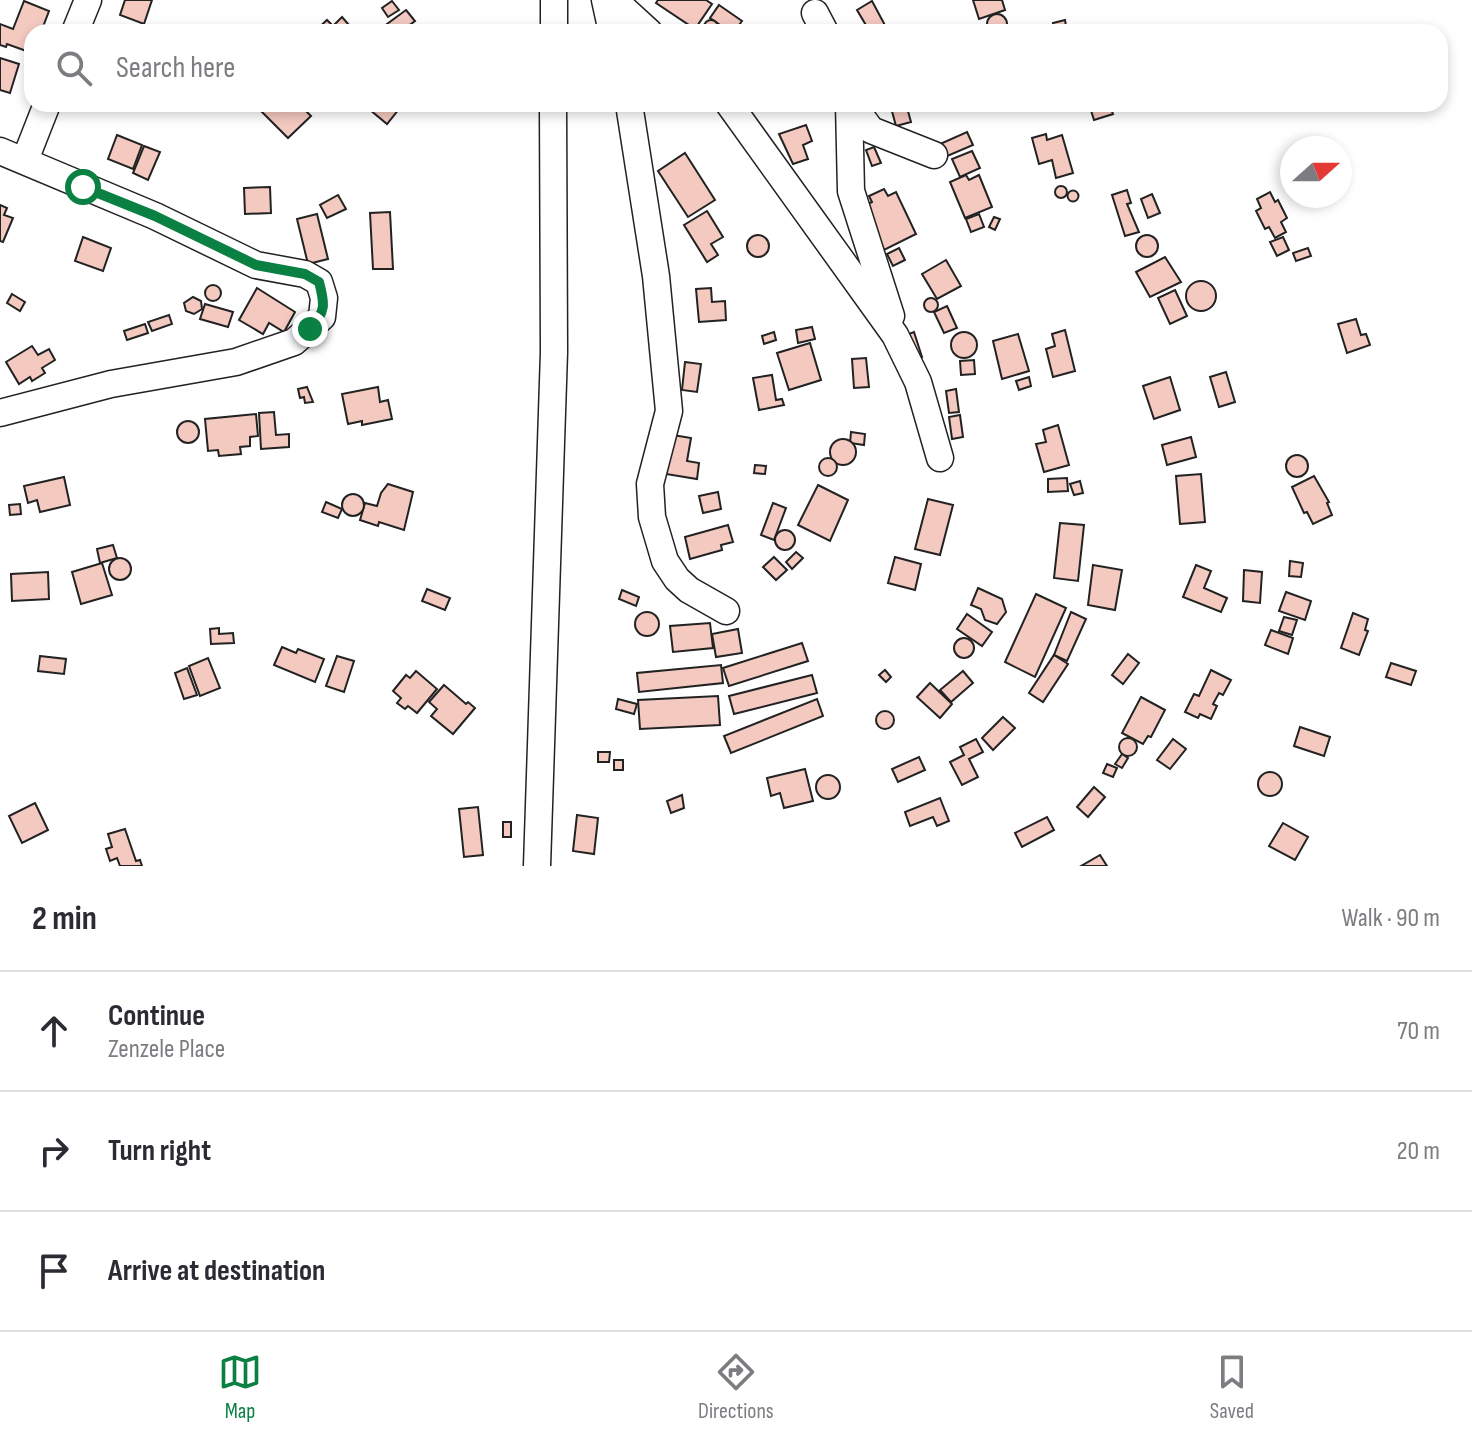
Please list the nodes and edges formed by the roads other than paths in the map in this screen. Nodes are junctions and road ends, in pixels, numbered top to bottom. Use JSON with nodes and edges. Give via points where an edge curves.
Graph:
{"nodes":[{"id":1,"x":88,"y":0,"type":"edge"},
{"id":2,"x":554,"y":0,"type":"edge"},
{"id":3,"x":605,"y":0,"type":"edge"},
{"id":4,"x":614,"y":0,"type":"edge"},
{"id":5,"x":78,"y":24,"type":"edge"},
{"id":6,"x":554,"y":24,"type":"edge"},
{"id":7,"x":610,"y":24,"type":"edge"},
{"id":8,"x":640,"y":24,"type":"edge"},
{"id":9,"x":44,"y":112,"type":"edge"},
{"id":10,"x":553,"y":112,"type":"edge"},
{"id":11,"x":630,"y":112,"type":"edge"},
{"id":12,"x":735,"y":112,"type":"edge"},
{"id":13,"x":850,"y":112,"type":"edge"},
{"id":14,"x":856,"y":112,"type":"edge"},
{"id":15,"x":0,"y":151,"type":"edge"},
{"id":16,"x":934,"y":155,"type":"dead end"},
{"id":17,"x":25,"y":160,"type":"junction"},
{"id":18,"x":895,"y":335,"type":"junction"},
{"id":19,"x":0,"y":413,"type":"edge"},
{"id":20,"x":940,"y":458,"type":"dead end"},
{"id":21,"x":726,"y":611,"type":"dead end"},
{"id":22,"x":537,"y":866,"type":"edge"}],
"edges":[{"from":1,"to":5,"type":"street"},
{"from":2,"to":6,"type":"street"},
{"from":3,"to":7,"type":"street"},
{"from":4,"to":8,"type":"street"},
{"from":9,"to":17,"type":"street"},
{"from":10,"to":22,"type":"street","via":[[554,352]]},
{"from":11,"to":21,"type":"street","via":[[656,276],[669,411],[650,484],[652,517],[665,561],[677,579]]},
{"from":12,"to":18,"type":"street"},
{"from":13,"to":18,"type":"street","via":[[851,191]]},
{"from":14,"to":16,"type":"street","via":[[871,130]]},
{"from":15,"to":17,"type":"street"},
{"from":17,"to":19,"type":"street","via":[[256,265],[305,274],[319,282],[324,298],[322,317],[294,342],[236,362],[111,384]]},
{"from":18,"to":20,"type":"street","via":[[918,382]]}]}
